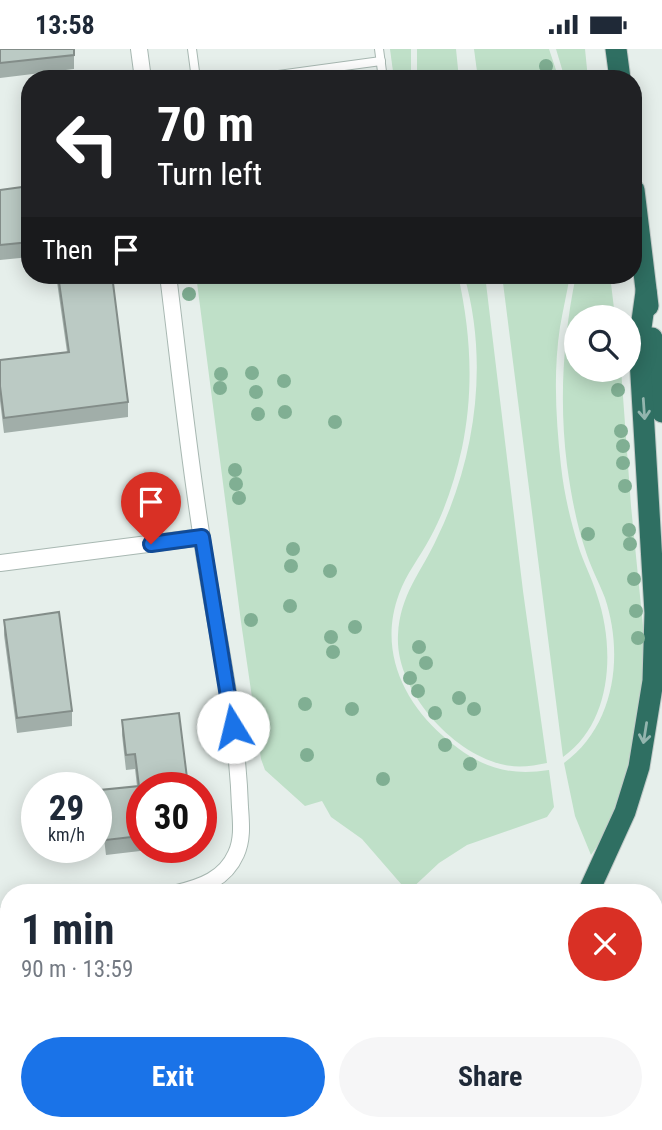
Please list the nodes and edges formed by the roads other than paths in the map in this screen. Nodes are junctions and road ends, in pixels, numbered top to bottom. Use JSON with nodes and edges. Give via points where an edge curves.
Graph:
{"nodes":[{"id":1,"x":139,"y":49,"type":"edge"},
{"id":2,"x":192,"y":49,"type":"edge"},
{"id":3,"x":379,"y":49,"type":"edge"},
{"id":4,"x":616,"y":49,"type":"edge"},
{"id":5,"x":381,"y":61,"type":"junction"},
{"id":6,"x":142,"y":70,"type":"edge"},
{"id":7,"x":195,"y":70,"type":"edge"},
{"id":8,"x":314,"y":70,"type":"edge"},
{"id":9,"x":382,"y":70,"type":"edge"},
{"id":10,"x":619,"y":70,"type":"edge"},
{"id":11,"x":642,"y":258,"type":"edge"},
{"id":12,"x":169,"y":284,"type":"edge"},
{"id":13,"x":646,"y":292,"type":"junction"},
{"id":14,"x":662,"y":412,"type":"edge"},
{"id":15,"x":202,"y":537,"type":"junction"},
{"id":16,"x":0,"y":563,"type":"edge"},
{"id":17,"x":205,"y":884,"type":"edge"},
{"id":18,"x":592,"y":884,"type":"edge"}],
"edges":[{"from":1,"to":6,"type":"street"},
{"from":2,"to":7,"type":"lane"},
{"from":3,"to":5,"type":"lane"},
{"from":4,"to":10,"type":"highway"},
{"from":5,"to":8,"type":"lane"},
{"from":5,"to":9,"type":"lane"},
{"from":11,"to":13,"type":"highway"},
{"from":12,"to":15,"type":"street"},
{"from":13,"to":14,"type":"highway"},
{"from":13,"to":18,"type":"highway","one_way":true,"via":[[639,342],[655,613],[653,681],[639,767],[625,812]]},
{"from":15,"to":16,"type":"street"},
{"from":15,"to":17,"type":"street","via":[[240,774],[242,831],[236,854],[218,877]]}]}
